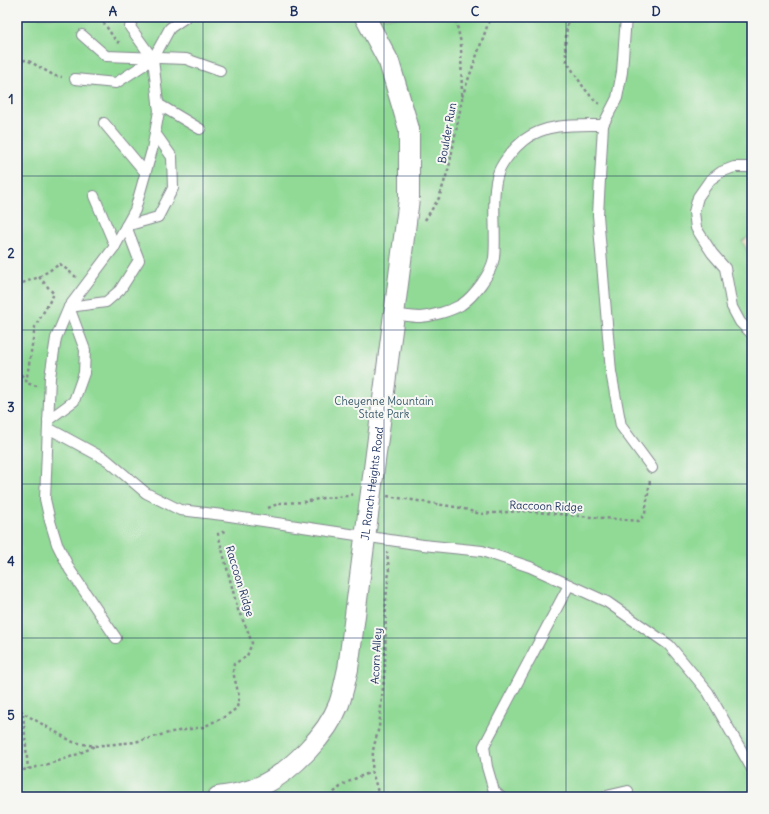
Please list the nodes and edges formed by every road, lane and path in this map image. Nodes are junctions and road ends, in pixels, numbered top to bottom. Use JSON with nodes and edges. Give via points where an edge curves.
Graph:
{"nodes":[{"id":1,"x":134,"y":17,"type":"edge"},
{"id":2,"x":186,"y":17,"type":"edge"},
{"id":3,"x":364,"y":17,"type":"edge"},
{"id":4,"x":455,"y":17,"type":"edge"},
{"id":5,"x":493,"y":17,"type":"edge"},
{"id":6,"x":568,"y":17,"type":"edge"},
{"id":7,"x":576,"y":17,"type":"edge"},
{"id":8,"x":583,"y":17,"type":"edge"},
{"id":9,"x":626,"y":17,"type":"edge"},
{"id":10,"x":82,"y":35,"type":"dead end"},
{"id":11,"x":153,"y":59,"type":"junction"},
{"id":12,"x":17,"y":61,"type":"edge"},
{"id":13,"x":220,"y":71,"type":"dead end"},
{"id":14,"x":75,"y":79,"type":"joint"},
{"id":15,"x":462,"y":100,"type":"junction"},
{"id":16,"x":158,"y":104,"type":"junction"},
{"id":17,"x":611,"y":110,"type":"junction"},
{"id":18,"x":104,"y":123,"type":"dead end"},
{"id":19,"x":603,"y":125,"type":"junction"},
{"id":20,"x":200,"y":129,"type":"dead end"},
{"id":21,"x":155,"y":133,"type":"junction"},
{"id":22,"x":752,"y":167,"type":"edge"},
{"id":23,"x":146,"y":172,"type":"junction"},
{"id":24,"x":94,"y":196,"type":"dead end"},
{"id":25,"x":126,"y":226,"type":"junction"},
{"id":26,"x":404,"y":237,"type":"junction"},
{"id":27,"x":114,"y":246,"type":"junction"},
{"id":28,"x":39,"y":277,"type":"junction"},
{"id":29,"x":17,"y":285,"type":"edge"},
{"id":30,"x":85,"y":286,"type":"junction"},
{"id":31,"x":69,"y":308,"type":"junction"},
{"id":32,"x":393,"y":314,"type":"junction"},
{"id":33,"x":752,"y":334,"type":"edge"},
{"id":34,"x":17,"y":370,"type":"edge"},
{"id":35,"x":26,"y":380,"type":"junction"},
{"id":36,"x":39,"y":386,"type":"dead end"},
{"id":37,"x":48,"y":424,"type":"junction"},
{"id":38,"x":652,"y":468,"type":"joint"},
{"id":39,"x":372,"y":484,"type":"junction"},
{"id":40,"x":246,"y":520,"type":"junction"},
{"id":41,"x":365,"y":536,"type":"junction"},
{"id":42,"x":388,"y":540,"type":"junction"},
{"id":43,"x":569,"y":585,"type":"junction"},
{"id":44,"x":116,"y":638,"type":"dead end"},
{"id":45,"x":17,"y":705,"type":"edge"},
{"id":46,"x":23,"y":713,"type":"junction"},
{"id":47,"x":94,"y":746,"type":"junction"},
{"id":48,"x":28,"y":769,"type":"junction"},
{"id":49,"x":752,"y":769,"type":"edge"},
{"id":50,"x":17,"y":771,"type":"edge"},
{"id":51,"x":372,"y":772,"type":"junction"},
{"id":52,"x":628,"y":791,"type":"dead end"},
{"id":53,"x":218,"y":797,"type":"edge"},
{"id":54,"x":330,"y":797,"type":"edge"},
{"id":55,"x":378,"y":797,"type":"edge"},
{"id":56,"x":501,"y":797,"type":"edge"},
{"id":57,"x":602,"y":797,"type":"edge"}],
"edges":[{"from":1,"to":11,"type":"lane","via":[[130,28]]},
{"from":2,"to":11,"type":"lane","via":[[170,28]]},
{"from":3,"to":26,"type":"street","name":"JL Ranch Heights Road","via":[[389,62],[409,129],[409,199]]},
{"from":4,"to":15,"type":"path","name":"Boulder Run","via":[[462,43]]},
{"from":5,"to":15,"type":"path","via":[[488,21]]},
{"from":6,"to":17,"type":"path","via":[[565,47],[567,62],[595,101]]},
{"from":7,"to":8,"type":"path"},
{"from":9,"to":17,"type":"lane","via":[[622,72],[617,98]]},
{"from":10,"to":11,"type":"lane","via":[[106,56]]},
{"from":11,"to":13,"type":"lane","via":[[186,59]]},
{"from":11,"to":14,"type":"lane","via":[[116,83]]},
{"from":11,"to":16,"type":"lane"},
{"from":12,"to":14,"type":"path","via":[[27,60],[55,76]]},
{"from":15,"to":26,"type":"path","name":"Boulder Run","via":[[449,167],[439,198],[426,219]]},
{"from":16,"to":20,"type":"lane"},
{"from":16,"to":21,"type":"lane"},
{"from":17,"to":19,"type":"lane"},
{"from":18,"to":23,"type":"lane"},
{"from":19,"to":32,"type":"lane","via":[[564,125],[541,131],[524,140],[499,171],[495,189],[494,260],[487,277],[461,304],[440,313],[420,317]]},
{"from":19,"to":38,"type":"lane","via":[[598,215],[611,372],[621,426]]},
{"from":21,"to":23,"type":"lane"},
{"from":21,"to":25,"type":"lane","via":[[172,157],[173,188],[158,217]]},
{"from":22,"to":33,"type":"lane","via":[[734,167],[710,180],[698,197],[694,212],[696,228],[725,268],[732,307],[740,322]]},
{"from":23,"to":25,"type":"lane","via":[[136,210]]},
{"from":24,"to":27,"type":"lane"},
{"from":25,"to":27,"type":"lane"},
{"from":25,"to":31,"type":"lane","via":[[139,260],[120,290],[106,302]]},
{"from":26,"to":32,"type":"street","name":"JL Ranch Heights Road"},
{"from":27,"to":30,"type":"lane"},
{"from":28,"to":29,"type":"path"},
{"from":28,"to":30,"type":"path","via":[[60,264]]},
{"from":28,"to":35,"type":"path","via":[[54,294],[35,327]]},
{"from":30,"to":31,"type":"lane"},
{"from":31,"to":37,"type":"lane","via":[[56,338],[50,377]]},
{"from":31,"to":37,"type":"lane","via":[[85,350],[84,373],[74,401]]},
{"from":32,"to":39,"type":"street","name":"JL Ranch Heights Road"},
{"from":34,"to":35,"type":"path"},
{"from":35,"to":36,"type":"path","via":[[26,383]]},
{"from":37,"to":40,"type":"lane","via":[[107,460],[146,493],[180,510]]},
{"from":37,"to":44,"type":"lane","via":[[45,499],[57,544],[70,570]]},
{"from":38,"to":39,"type":"path","name":"Raccoon Ridge","via":[[645,514],[639,521],[523,511],[480,514],[461,508],[385,496]]},
{"from":39,"to":40,"type":"path","name":"Raccoon Ridge","via":[[348,496],[280,503],[257,512]]},
{"from":39,"to":41,"type":"street","name":"JL Ranch Heights Road"},
{"from":40,"to":41,"type":"lane"},
{"from":40,"to":47,"type":"path","name":"Raccoon Ridge","via":[[218,534],[238,610],[252,643],[247,656],[234,664],[233,672],[239,696],[237,708],[203,727],[135,742]]},
{"from":41,"to":42,"type":"lane"},
{"from":41,"to":53,"type":"street","name":"JL Ranch Heights Road","via":[[348,669],[339,705],[321,736],[286,770],[263,785],[241,794]]},
{"from":42,"to":43,"type":"lane","via":[[482,551],[530,567]]},
{"from":42,"to":51,"type":"path","name":"Acorn Alley","via":[[385,667],[380,727],[373,750]]},
{"from":43,"to":49,"type":"lane","via":[[607,602],[669,645],[708,692]]},
{"from":43,"to":56,"type":"lane","via":[[484,746],[486,767],[494,791]]},
{"from":45,"to":46,"type":"path","name":"Raccoon Ridge"},
{"from":46,"to":47,"type":"path","name":"Raccoon Ridge","via":[[73,742]]},
{"from":46,"to":48,"type":"path"},
{"from":47,"to":48,"type":"path","via":[[84,752]]},
{"from":48,"to":50,"type":"path"},
{"from":51,"to":54,"type":"path","via":[[350,780]]},
{"from":51,"to":55,"type":"path","name":"Acorn Alley"},
{"from":52,"to":57,"type":"lane"}]}
